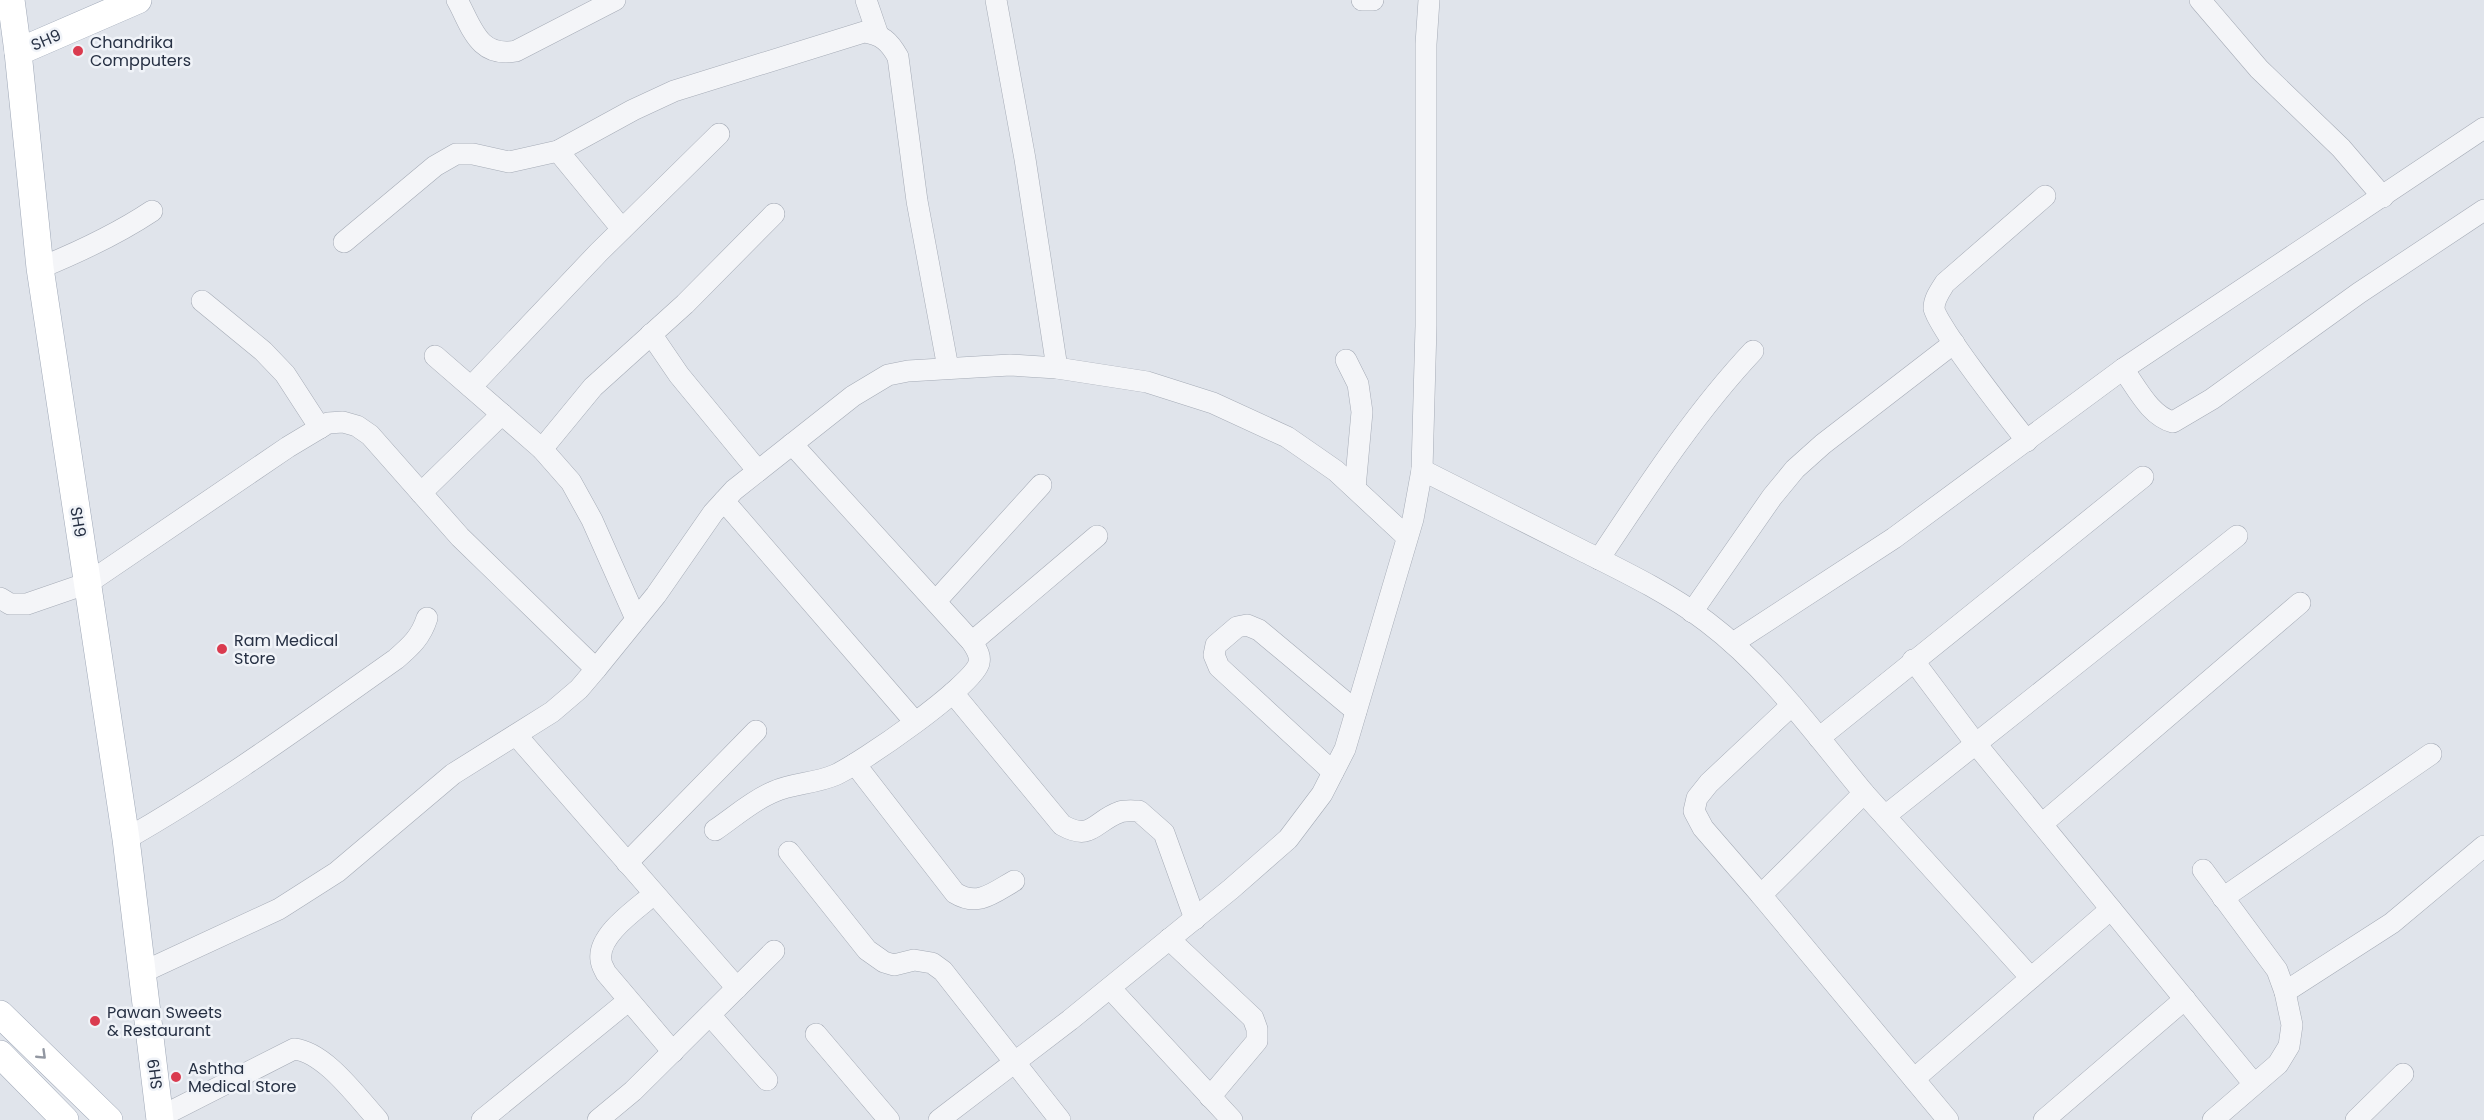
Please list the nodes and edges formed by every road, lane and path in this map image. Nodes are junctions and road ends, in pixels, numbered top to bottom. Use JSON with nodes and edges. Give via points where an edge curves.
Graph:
{"nodes":[{"id":1,"x":138,"y":0,"type":"edge"},
{"id":2,"x":457,"y":0,"type":"edge"},
{"id":3,"x":615,"y":0,"type":"edge"},
{"id":4,"x":866,"y":0,"type":"edge"},
{"id":5,"x":996,"y":0,"type":"edge"},
{"id":6,"x":1362,"y":0,"type":"edge"},
{"id":7,"x":1373,"y":0,"type":"edge"},
{"id":8,"x":1429,"y":0,"type":"edge"},
{"id":9,"x":2200,"y":0,"type":"edge"},
{"id":10,"x":11,"y":27,"type":"edge"},
{"id":11,"x":878,"y":35,"type":"junction"},
{"id":12,"x":2484,"y":128,"type":"edge"},
{"id":13,"x":719,"y":134,"type":"dead end"},
{"id":14,"x":558,"y":151,"type":"junction"},
{"id":15,"x":2045,"y":196,"type":"dead end"},
{"id":16,"x":2383,"y":198,"type":"junction"},
{"id":17,"x":2484,"y":210,"type":"edge"},
{"id":18,"x":152,"y":211,"type":"dead end"},
{"id":19,"x":774,"y":214,"type":"dead end"},
{"id":20,"x":622,"y":229,"type":"junction"},
{"id":21,"x":344,"y":242,"type":"dead end"},
{"id":22,"x":40,"y":268,"type":"junction"},
{"id":23,"x":202,"y":301,"type":"dead end"},
{"id":24,"x":651,"y":334,"type":"junction"},
{"id":25,"x":1954,"y":343,"type":"junction"},
{"id":26,"x":1753,"y":351,"type":"dead end"},
{"id":27,"x":435,"y":356,"type":"dead end"},
{"id":28,"x":1346,"y":360,"type":"dead end"},
{"id":29,"x":948,"y":368,"type":"junction"},
{"id":30,"x":1057,"y":368,"type":"junction"},
{"id":31,"x":2123,"y":369,"type":"junction"},
{"id":32,"x":471,"y":387,"type":"junction"},
{"id":33,"x":502,"y":414,"type":"junction"},
{"id":34,"x":320,"y":428,"type":"junction"},
{"id":35,"x":2027,"y":441,"type":"junction"},
{"id":36,"x":792,"y":444,"type":"junction"},
{"id":37,"x":543,"y":448,"type":"junction"},
{"id":38,"x":1422,"y":470,"type":"junction"},
{"id":39,"x":758,"y":471,"type":"junction"},
{"id":40,"x":2143,"y":477,"type":"dead end"},
{"id":41,"x":1041,"y":485,"type":"dead end"},
{"id":42,"x":1355,"y":488,"type":"junction"},
{"id":43,"x":421,"y":493,"type":"junction"},
{"id":44,"x":724,"y":501,"type":"junction"},
{"id":45,"x":1097,"y":536,"type":"dead end"},
{"id":46,"x":2237,"y":536,"type":"dead end"},
{"id":47,"x":1407,"y":537,"type":"junction"},
{"id":48,"x":1599,"y":559,"type":"junction"},
{"id":49,"x":88,"y":583,"type":"junction"},
{"id":50,"x":0,"y":598,"type":"edge"},
{"id":51,"x":936,"y":601,"type":"junction"},
{"id":52,"x":2300,"y":603,"type":"dead end"},
{"id":53,"x":1692,"y":612,"type":"junction"},
{"id":54,"x":427,"y":618,"type":"dead end"},
{"id":55,"x":636,"y":620,"type":"junction"},
{"id":56,"x":972,"y":642,"type":"junction"},
{"id":57,"x":1733,"y":643,"type":"junction"},
{"id":58,"x":1912,"y":660,"type":"junction"},
{"id":59,"x":596,"y":669,"type":"junction"},
{"id":60,"x":953,"y":693,"type":"junction"},
{"id":61,"x":1792,"y":705,"type":"junction"},
{"id":62,"x":1356,"y":711,"type":"junction"},
{"id":63,"x":915,"y":722,"type":"junction"},
{"id":64,"x":756,"y":731,"type":"dead end"},
{"id":65,"x":516,"y":735,"type":"junction"},
{"id":66,"x":1819,"y":738,"type":"junction"},
{"id":67,"x":1976,"y":744,"type":"junction"},
{"id":68,"x":2431,"y":754,"type":"dead end"},
{"id":69,"x":855,"y":764,"type":"junction"},
{"id":70,"x":1333,"y":772,"type":"junction"},
{"id":71,"x":1864,"y":793,"type":"junction"},
{"id":72,"x":1885,"y":816,"type":"junction"},
{"id":73,"x":2042,"y":824,"type":"junction"},
{"id":74,"x":715,"y":830,"type":"dead end"},
{"id":75,"x":126,"y":839,"type":"junction"},
{"id":76,"x":2484,"y":846,"type":"edge"},
{"id":77,"x":789,"y":852,"type":"dead end"},
{"id":78,"x":627,"y":863,"type":"junction"},
{"id":79,"x":2203,"y":870,"type":"dead end"},
{"id":80,"x":1014,"y":881,"type":"dead end"},
{"id":81,"x":654,"y":894,"type":"junction"},
{"id":82,"x":1761,"y":895,"type":"junction"},
{"id":83,"x":2223,"y":898,"type":"junction"},
{"id":84,"x":2111,"y":909,"type":"junction"},
{"id":85,"x":1195,"y":919,"type":"junction"},
{"id":86,"x":1169,"y":939,"type":"junction"},
{"id":87,"x":774,"y":951,"type":"dead end"},
{"id":88,"x":143,"y":972,"type":"junction"},
{"id":89,"x":2031,"y":978,"type":"junction"},
{"id":90,"x":737,"y":988,"type":"junction"},
{"id":91,"x":1110,"y":988,"type":"junction"},
{"id":92,"x":2285,"y":992,"type":"junction"},
{"id":93,"x":2185,"y":999,"type":"junction"},
{"id":94,"x":628,"y":1001,"type":"junction"},
{"id":95,"x":0,"y":1014,"type":"edge"},
{"id":96,"x":710,"y":1015,"type":"junction"},
{"id":97,"x":816,"y":1034,"type":"dead end"},
{"id":98,"x":673,"y":1052,"type":"junction"},
{"id":99,"x":0,"y":1054,"type":"edge"},
{"id":100,"x":1016,"y":1061,"type":"junction"},
{"id":101,"x":2403,"y":1074,"type":"dead end"},
{"id":102,"x":1914,"y":1079,"type":"junction"},
{"id":103,"x":766,"y":1080,"type":"dead end"},
{"id":104,"x":2254,"y":1084,"type":"junction"},
{"id":105,"x":1210,"y":1097,"type":"junction"},
{"id":106,"x":160,"y":1119,"type":"edge"},
{"id":107,"x":65,"y":1120,"type":"edge"},
{"id":108,"x":109,"y":1120,"type":"edge"},
{"id":109,"x":378,"y":1120,"type":"edge"},
{"id":110,"x":482,"y":1120,"type":"edge"},
{"id":111,"x":598,"y":1120,"type":"edge"},
{"id":112,"x":889,"y":1120,"type":"edge"},
{"id":113,"x":939,"y":1120,"type":"edge"},
{"id":114,"x":1060,"y":1120,"type":"edge"},
{"id":115,"x":1232,"y":1120,"type":"edge"},
{"id":116,"x":1948,"y":1120,"type":"edge"},
{"id":117,"x":2044,"y":1120,"type":"edge"},
{"id":118,"x":2213,"y":1120,"type":"edge"},
{"id":119,"x":2356,"y":1120,"type":"edge"}],
"edges":[{"from":1,"to":10,"type":"main road","name":"SH9"},
{"from":2,"to":3,"type":"street","via":[[480,43],[504,53],[516,51]]},
{"from":4,"to":11,"type":"street"},
{"from":5,"to":30,"type":"street"},
{"from":6,"to":7,"type":"street"},
{"from":8,"to":38,"type":"street"},
{"from":9,"to":16,"type":"street","via":[[2259,69],[2341,148]]},
{"from":10,"to":22,"type":"main road","name":"SH9"},
{"from":11,"to":14,"type":"street","via":[[864,32],[674,91]]},
{"from":11,"to":29,"type":"street","via":[[890,43],[898,57],[917,201]]},
{"from":12,"to":16,"type":"street"},
{"from":13,"to":20,"type":"street"},
{"from":14,"to":20,"type":"street"},
{"from":14,"to":21,"type":"street","via":[[509,162],[456,154],[435,166]]},
{"from":15,"to":25,"type":"street","via":[[1945,283],[1937,295],[1934,309]]},
{"from":16,"to":31,"type":"street"},
{"from":17,"to":31,"type":"street","via":[[2173,422],[2155,413]]},
{"from":18,"to":22,"type":"street","via":[[124,230]]},
{"from":19,"to":24,"type":"street"},
{"from":20,"to":32,"type":"street"},
{"from":22,"to":49,"type":"main road","name":"SH9"},
{"from":23,"to":34,"type":"street","via":[[285,374]]},
{"from":24,"to":37,"type":"street","via":[[593,387]]},
{"from":24,"to":39,"type":"street","via":[[679,375]]},
{"from":25,"to":35,"type":"street"},
{"from":25,"to":53,"type":"street","via":[[1795,469]]},
{"from":26,"to":48,"type":"street","via":[[1704,407]]},
{"from":27,"to":32,"type":"street"},
{"from":28,"to":42,"type":"street","via":[[1358,384],[1362,412]]},
{"from":29,"to":30,"type":"street"},
{"from":29,"to":36,"type":"street","via":[[888,375],[853,396]]},
{"from":30,"to":42,"type":"street","via":[[1147,382],[1213,403],[1287,437]]},
{"from":31,"to":35,"type":"street"},
{"from":32,"to":33,"type":"street"},
{"from":33,"to":37,"type":"street"},
{"from":33,"to":43,"type":"street"},
{"from":34,"to":43,"type":"street","via":[[343,422],[357,426],[370,435]]},
{"from":34,"to":49,"type":"street"},
{"from":35,"to":57,"type":"street","via":[[1894,538]]},
{"from":36,"to":39,"type":"street"},
{"from":36,"to":51,"type":"street"},
{"from":37,"to":55,"type":"street","via":[[571,482],[592,520]]},
{"from":38,"to":47,"type":"street"},
{"from":38,"to":48,"type":"street"},
{"from":39,"to":44,"type":"street"},
{"from":40,"to":58,"type":"street"},
{"from":41,"to":51,"type":"street"},
{"from":42,"to":47,"type":"street"},
{"from":43,"to":59,"type":"street","via":[[460,537]]},
{"from":44,"to":55,"type":"street"},
{"from":44,"to":63,"type":"street"},
{"from":45,"to":56,"type":"street"},
{"from":46,"to":67,"type":"street"},
{"from":47,"to":62,"type":"street"},
{"from":48,"to":53,"type":"street"},
{"from":49,"to":50,"type":"street","via":[[27,604],[10,604]]},
{"from":49,"to":75,"type":"main road","name":"SH9"},
{"from":51,"to":56,"type":"street"},
{"from":52,"to":73,"type":"street"},
{"from":53,"to":57,"type":"street"},
{"from":54,"to":75,"type":"street","via":[[416,642],[396,659],[235,772]]},
{"from":55,"to":59,"type":"street"},
{"from":56,"to":60,"type":"street","via":[[979,654],[979,664]]},
{"from":57,"to":61,"type":"street"},
{"from":58,"to":66,"type":"street"},
{"from":58,"to":67,"type":"street"},
{"from":59,"to":65,"type":"street","via":[[552,712]]},
{"from":60,"to":63,"type":"street"},
{"from":60,"to":85,"type":"street","via":[[1062,825],[1084,832],[1120,812],[1139,811],[1150,818],[1164,833]]},
{"from":61,"to":66,"type":"street"},
{"from":61,"to":82,"type":"street","via":[[1709,783],[1697,798],[1694,812],[1703,828]]},
{"from":62,"to":70,"type":"street","via":[[1345,749]]},
{"from":62,"to":70,"type":"street","via":[[1259,630],[1247,625],[1237,627],[1216,645],[1214,655],[1219,667]]},
{"from":63,"to":69,"type":"street"},
{"from":64,"to":78,"type":"street"},
{"from":65,"to":78,"type":"street"},
{"from":65,"to":88,"type":"street","via":[[453,774],[336,872],[279,909]]},
{"from":66,"to":71,"type":"street"},
{"from":67,"to":72,"type":"street"},
{"from":67,"to":73,"type":"street"},
{"from":68,"to":83,"type":"street"},
{"from":69,"to":74,"type":"street","via":[[813,783],[772,792]]},
{"from":69,"to":80,"type":"street","via":[[955,892],[967,900],[982,898]]},
{"from":70,"to":85,"type":"street","via":[[1322,794],[1288,839]]},
{"from":71,"to":72,"type":"street"},
{"from":71,"to":82,"type":"street"},
{"from":72,"to":89,"type":"street"},
{"from":73,"to":84,"type":"street"},
{"from":75,"to":88,"type":"main road","name":"SH9"},
{"from":76,"to":92,"type":"street","via":[[2391,923]]},
{"from":77,"to":100,"type":"street","via":[[867,950],[894,965],[914,960],[938,967]]},
{"from":78,"to":81,"type":"street"},
{"from":79,"to":83,"type":"street"},
{"from":81,"to":90,"type":"street"},
{"from":81,"to":94,"type":"street","via":[[611,931],[603,945],[600,958],[606,973]]},
{"from":82,"to":102,"type":"street"},
{"from":83,"to":92,"type":"street","via":[[2277,970]]},
{"from":84,"to":89,"type":"street"},
{"from":84,"to":93,"type":"street"},
{"from":85,"to":86,"type":"street"},
{"from":86,"to":91,"type":"street"},
{"from":86,"to":105,"type":"street","via":[[1253,1018],[1257,1029],[1257,1041]]},
{"from":87,"to":90,"type":"street"},
{"from":88,"to":106,"type":"main road","name":"SH9"},
{"from":89,"to":102,"type":"street"},
{"from":90,"to":96,"type":"street"},
{"from":91,"to":100,"type":"street"},
{"from":91,"to":105,"type":"street"},
{"from":92,"to":104,"type":"street","via":[[2292,1025],[2289,1046],[2278,1064]]},
{"from":93,"to":104,"type":"street"},
{"from":93,"to":117,"type":"street"},
{"from":94,"to":98,"type":"street"},
{"from":94,"to":110,"type":"street"},
{"from":95,"to":108,"type":"main road","one_way":true},
{"from":96,"to":98,"type":"street"},
{"from":96,"to":103,"type":"street"},
{"from":97,"to":112,"type":"street"},
{"from":98,"to":111,"type":"street"},
{"from":99,"to":107,"type":"main road"},
{"from":100,"to":113,"type":"street"},
{"from":100,"to":114,"type":"street"},
{"from":101,"to":119,"type":"street"},
{"from":102,"to":116,"type":"street"},
{"from":104,"to":118,"type":"street"},
{"from":105,"to":115,"type":"street"},
{"from":106,"to":109,"type":"street","via":[[294,1048],[316,1056]]}]}
